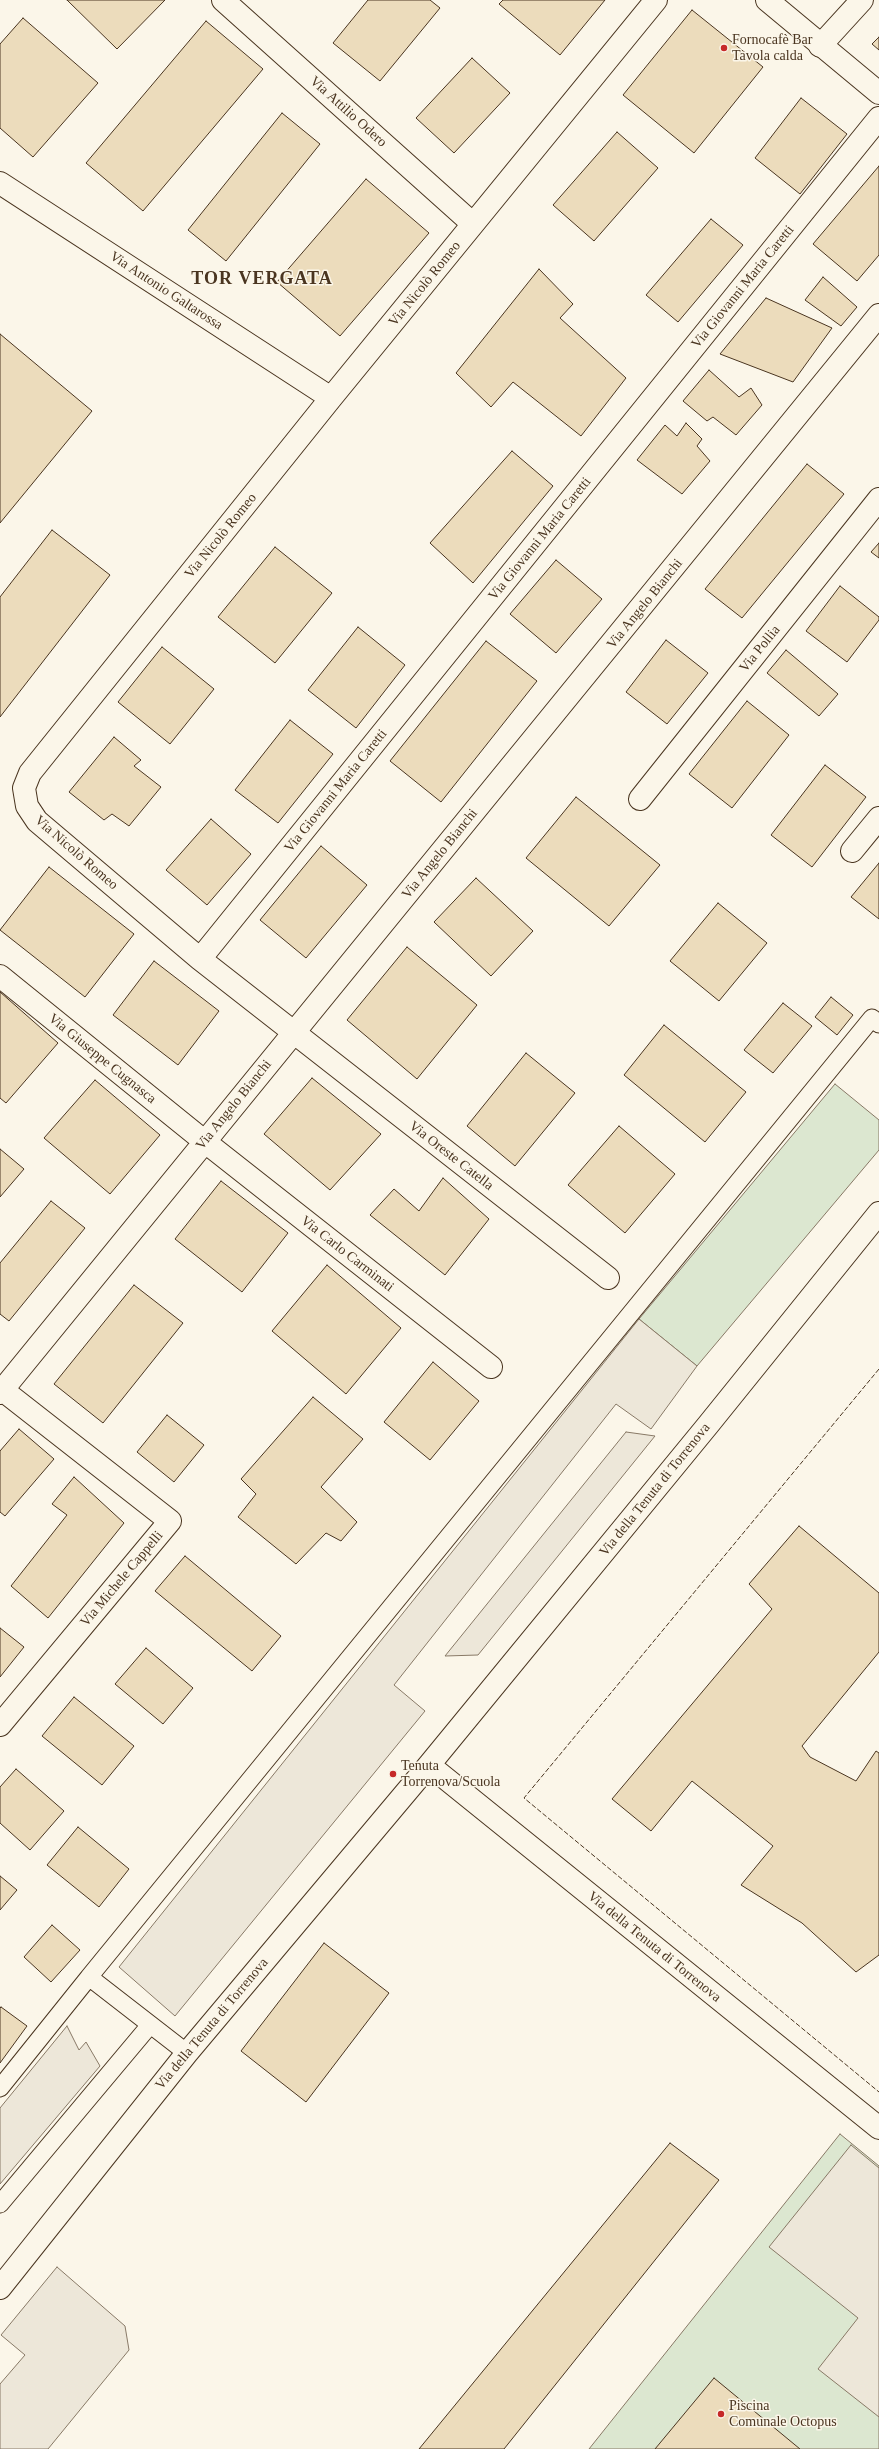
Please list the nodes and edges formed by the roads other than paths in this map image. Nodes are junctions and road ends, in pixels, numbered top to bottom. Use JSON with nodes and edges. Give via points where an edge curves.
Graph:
{"nodes":[{"id":1,"x":223,"y":0,"type":"edge"},
{"id":2,"x":656,"y":0,"type":"edge"},
{"id":3,"x":767,"y":0,"type":"edge"},
{"id":4,"x":862,"y":0,"type":"edge"},
{"id":5,"x":820,"y":46,"type":"junction"},
{"id":6,"x":879,"y":93,"type":"edge"},
{"id":7,"x":879,"y":118,"type":"edge"},
{"id":8,"x":0,"y":183,"type":"edge"},
{"id":9,"x":474,"y":224,"type":"junction"},
{"id":10,"x":879,"y":314,"type":"edge"},
{"id":11,"x":331,"y":398,"type":"junction"},
{"id":12,"x":879,"y":499,"type":"edge"},
{"id":13,"x":640,"y":799,"type":"dead end"},
{"id":14,"x":879,"y":818,"type":"edge"},
{"id":15,"x":852,"y":851,"type":"dead end"},
{"id":16,"x":200,"y":959,"type":"junction"},
{"id":17,"x":0,"y":976,"type":"edge"},
{"id":18,"x":879,"y":1024,"type":"edge"},
{"id":19,"x":293,"y":1033,"type":"junction"},
{"id":20,"x":204,"y":1141,"type":"junction"},
{"id":21,"x":879,"y":1213,"type":"edge"},
{"id":22,"x":608,"y":1278,"type":"dead end"},
{"id":23,"x":490,"y":1367,"type":"dead end"},
{"id":24,"x":1,"y":1391,"type":"edge"},
{"id":25,"x":0,"y":1725,"type":"edge"},
{"id":26,"x":429,"y":1765,"type":"junction"},
{"id":27,"x":89,"y":1977,"type":"junction"},
{"id":28,"x":150,"y":2025,"type":"junction"},
{"id":29,"x":186,"y":2053,"type":"junction"},
{"id":30,"x":0,"y":2088,"type":"edge"},
{"id":31,"x":879,"y":2128,"type":"edge"},
{"id":32,"x":0,"y":2204,"type":"edge"},
{"id":33,"x":0,"y":2288,"type":"edge"}],
"edges":[{"from":1,"to":9,"type":"street","name":"Via Attilio Odero"},
{"from":2,"to":9,"type":"street","name":"Via Nicolò Romeo"},
{"from":3,"to":5,"type":"street"},
{"from":4,"to":5,"type":"street"},
{"from":5,"to":6,"type":"street"},
{"from":7,"to":16,"type":"street","name":"Via Giovanni Maria Caretti"},
{"from":8,"to":11,"type":"street","name":"Via Antonio Galtarossa"},
{"from":9,"to":11,"type":"street","name":"Via Nicolò Romeo"},
{"from":10,"to":19,"type":"street","name":"Via Angelo Bianchi"},
{"from":11,"to":16,"type":"street","name":"Via Nicolò Romeo","via":[[26,780],[26,806],[37,821]]},
{"from":12,"to":13,"type":"street","name":"Via Pollia"},
{"from":14,"to":15,"type":"street"},
{"from":16,"to":19,"type":"street","name":"Via Nicolò Romeo"},
{"from":17,"to":20,"type":"street","name":"Via Giuseppe Cugnasca"},
{"from":18,"to":27,"type":"lane","via":[[872,1018]]},
{"from":19,"to":20,"type":"street","name":"Via Angelo Bianchi"},
{"from":19,"to":22,"type":"street","name":"Via Oreste Catella"},
{"from":20,"to":23,"type":"street","name":"Via Carlo Carminati"},
{"from":20,"to":24,"type":"street","name":"Via Angelo Bianchi"},
{"from":21,"to":26,"type":"street","name":"Via della Tenuta di Torrenova"},
{"from":24,"to":25,"type":"street","name":"Via Michele Cappelli","via":[[170,1521]]},
{"from":26,"to":29,"type":"street","name":"Via della Tenuta di Torrenova"},
{"from":26,"to":31,"type":"street","name":"Via della Tenuta di Torrenova"},
{"from":27,"to":28,"type":"lane"},
{"from":27,"to":30,"type":"lane"},
{"from":28,"to":29,"type":"lane"},
{"from":28,"to":32,"type":"lane"},
{"from":29,"to":33,"type":"street","name":"Via della Tenuta di Torrenova"}]}
